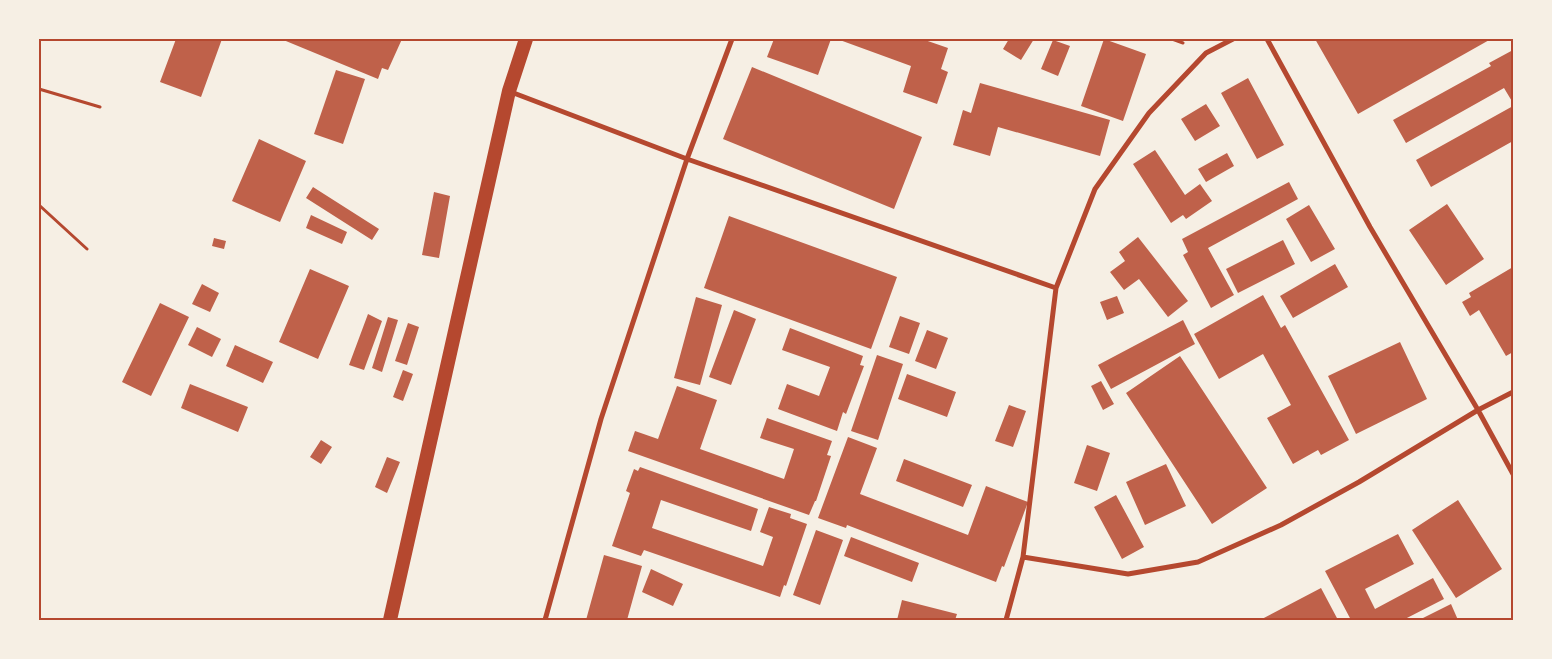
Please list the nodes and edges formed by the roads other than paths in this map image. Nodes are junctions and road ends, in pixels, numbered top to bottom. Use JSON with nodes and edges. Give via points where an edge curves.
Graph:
{"nodes":[{"id":1,"x":526,"y":39,"type":"edge"},
{"id":2,"x":732,"y":39,"type":"edge"},
{"id":3,"x":1233,"y":39,"type":"edge"},
{"id":4,"x":1267,"y":39,"type":"edge"},
{"id":5,"x":508,"y":91,"type":"junction"},
{"id":6,"x":687,"y":159,"type":"junction"},
{"id":7,"x":1056,"y":288,"type":"junction"},
{"id":8,"x":1513,"y":392,"type":"edge"},
{"id":9,"x":1478,"y":410,"type":"junction"},
{"id":10,"x":1513,"y":474,"type":"edge"},
{"id":11,"x":1023,"y":557,"type":"junction"},
{"id":12,"x":390,"y":620,"type":"edge"},
{"id":13,"x":545,"y":620,"type":"edge"},
{"id":14,"x":1006,"y":620,"type":"edge"}],
"edges":[{"from":1,"to":5,"type":"highway"},
{"from":2,"to":6,"type":"street"},
{"from":3,"to":7,"type":"street","via":[[1206,53],[1144,120],[1095,190]]},
{"from":4,"to":9,"type":"street","via":[[1370,227]]},
{"from":5,"to":6,"type":"street"},
{"from":5,"to":12,"type":"highway"},
{"from":6,"to":7,"type":"street"},
{"from":6,"to":13,"type":"street","via":[[601,420]]},
{"from":7,"to":11,"type":"street"},
{"from":8,"to":9,"type":"street"},
{"from":9,"to":10,"type":"street"},
{"from":9,"to":11,"type":"street","via":[[1281,525],[1198,562],[1128,574]]},
{"from":11,"to":14,"type":"street"}]}
